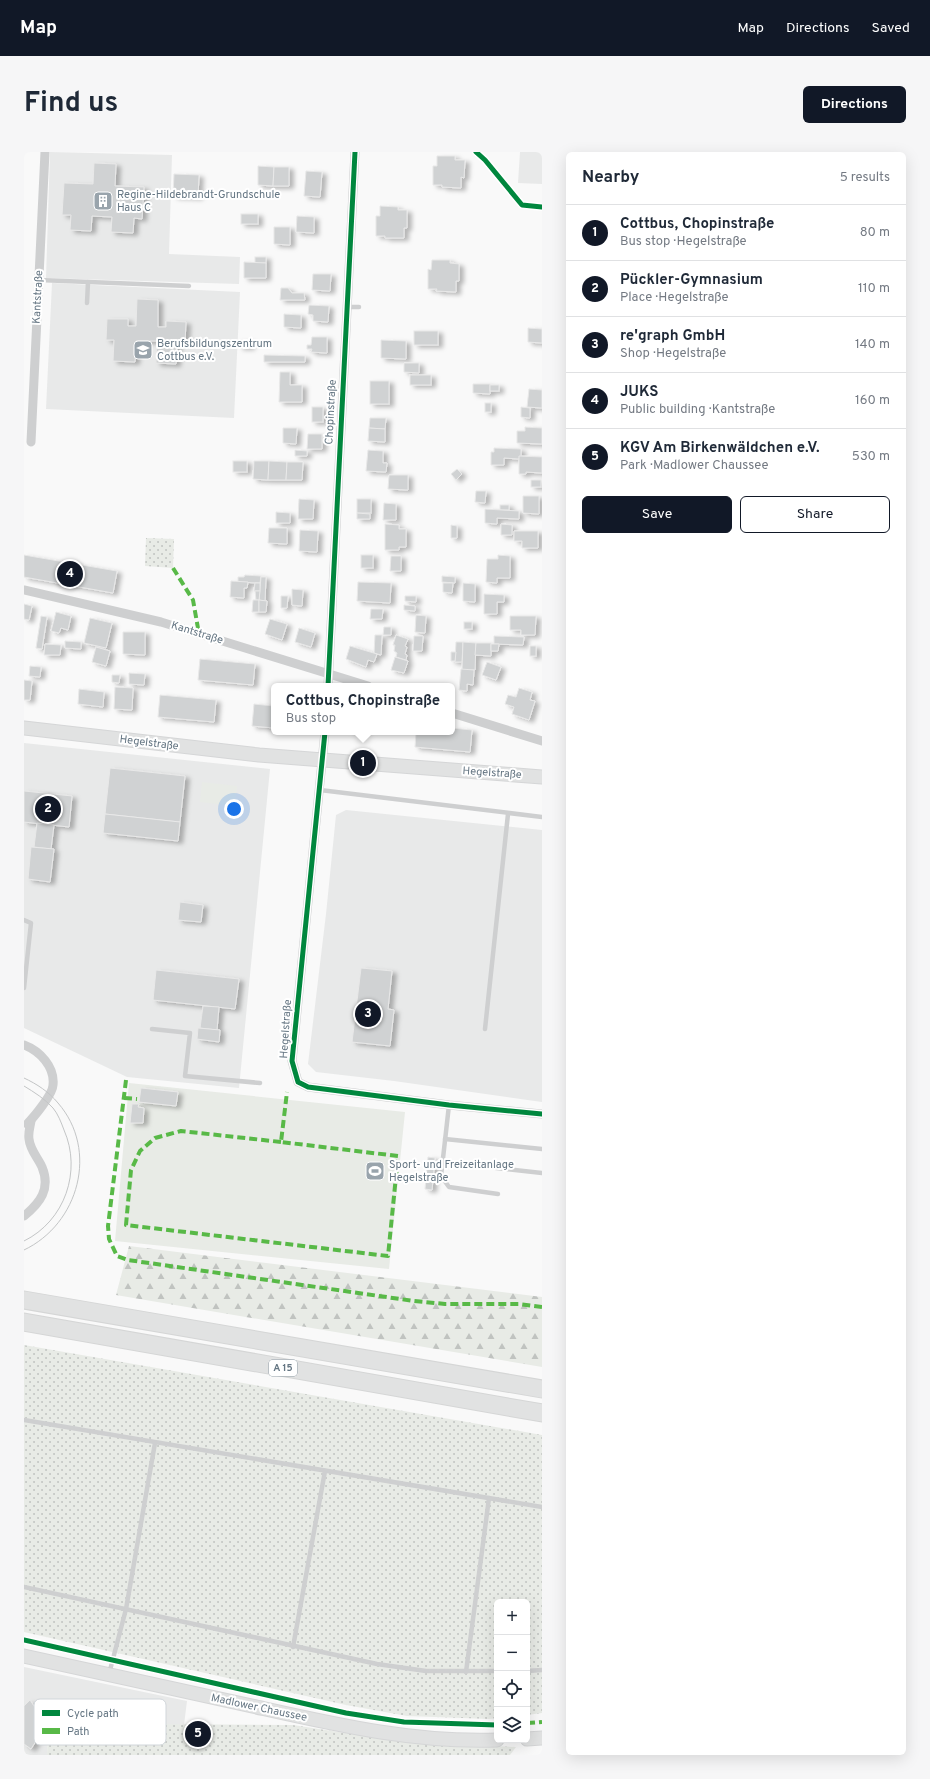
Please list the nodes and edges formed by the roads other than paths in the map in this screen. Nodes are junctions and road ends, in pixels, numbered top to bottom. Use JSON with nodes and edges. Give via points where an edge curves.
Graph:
{"nodes":[{"id":1,"x":45,"y":152,"type":"edge"},
{"id":2,"x":355,"y":152,"type":"edge"},
{"id":3,"x":38,"y":280,"type":"junction"},
{"id":4,"x":88,"y":282,"type":"junction"},
{"id":5,"x":189,"y":286,"type":"dead end"},
{"id":6,"x":87,"y":303,"type":"dead end"},
{"id":7,"x":346,"y":307,"type":"junction"},
{"id":8,"x":359,"y":307,"type":"dead end"},
{"id":9,"x":31,"y":442,"type":"dead end"},
{"id":10,"x":24,"y":590,"type":"edge"},
{"id":11,"x":328,"y":674,"type":"junction"},
{"id":12,"x":328,"y":683,"type":"edge"},
{"id":13,"x":358,"y":683,"type":"edge"},
{"id":14,"x":455,"y":714,"type":"edge"},
{"id":15,"x":24,"y":728,"type":"edge"},
{"id":16,"x":325,"y":735,"type":"edge"},
{"id":17,"x":542,"y":741,"type":"edge"},
{"id":18,"x":323,"y":760,"type":"junction"},
{"id":19,"x":542,"y":777,"type":"edge"},
{"id":20,"x":320,"y":790,"type":"junction"},
{"id":21,"x":508,"y":814,"type":"junction"},
{"id":22,"x":542,"y":817,"type":"edge"},
{"id":23,"x":24,"y":920,"type":"edge"},
{"id":24,"x":24,"y":988,"type":"edge"},
{"id":25,"x":152,"y":1028,"type":"dead end"},
{"id":26,"x":486,"y":1029,"type":"dead end"},
{"id":27,"x":24,"y":1045,"type":"edge"},
{"id":28,"x":260,"y":1083,"type":"dead end"},
{"id":29,"x":449,"y":1105,"type":"junction"},
{"id":30,"x":542,"y":1114,"type":"edge"},
{"id":31,"x":31,"y":1121,"type":"junction"},
{"id":32,"x":24,"y":1128,"type":"edge"},
{"id":33,"x":445,"y":1139,"type":"junction"},
{"id":34,"x":542,"y":1149,"type":"edge"},
{"id":35,"x":442,"y":1162,"type":"junction"},
{"id":36,"x":542,"y":1173,"type":"edge"},
{"id":37,"x":498,"y":1194,"type":"dead end"},
{"id":38,"x":24,"y":1216,"type":"edge"},
{"id":39,"x":24,"y":1300,"type":"edge"},
{"id":40,"x":24,"y":1322,"type":"edge"},
{"id":41,"x":542,"y":1389,"type":"edge"},
{"id":42,"x":542,"y":1413,"type":"edge"},
{"id":43,"x":24,"y":1420,"type":"edge"},
{"id":44,"x":155,"y":1443,"type":"junction"},
{"id":45,"x":325,"y":1470,"type":"junction"},
{"id":46,"x":489,"y":1498,"type":"junction"},
{"id":47,"x":542,"y":1507,"type":"edge"},
{"id":48,"x":24,"y":1587,"type":"edge"},
{"id":49,"x":126,"y":1609,"type":"junction"},
{"id":50,"x":293,"y":1647,"type":"junction"},
{"id":51,"x":24,"y":1656,"type":"edge"},
{"id":52,"x":542,"y":1670,"type":"edge"},
{"id":53,"x":494,"y":1671,"type":"edge"},
{"id":54,"x":530,"y":1671,"type":"edge"},
{"id":55,"x":466,"y":1672,"type":"junction"},
{"id":56,"x":109,"y":1675,"type":"junction"},
{"id":57,"x":542,"y":1738,"type":"edge"},
{"id":58,"x":530,"y":1739,"type":"edge"},
{"id":59,"x":494,"y":1740,"type":"edge"}],
"edges":[{"from":1,"to":3,"type":"street","name":"Kantstraße"},
{"from":2,"to":7,"type":"street","name":"Chopinstraße"},
{"from":3,"to":4,"type":"lane"},
{"from":3,"to":9,"type":"street","name":"Kantstraße"},
{"from":4,"to":5,"type":"lane"},
{"from":4,"to":6,"type":"lane"},
{"from":7,"to":8,"type":"lane"},
{"from":7,"to":11,"type":"street","name":"Chopinstraße"},
{"from":10,"to":11,"type":"street","name":"Kantstraße","via":[[161,622]]},
{"from":11,"to":12,"type":"street"},
{"from":11,"to":13,"type":"street","name":"Kantstraße"},
{"from":14,"to":17,"type":"street"},
{"from":15,"to":18,"type":"street","name":"Hegelstraße"},
{"from":16,"to":18,"type":"street","name":"Hegelstraße"},
{"from":18,"to":19,"type":"street","name":"Hegelstraße"},
{"from":18,"to":20,"type":"street","name":"Hegelstraße"},
{"from":20,"to":21,"type":"lane"},
{"from":20,"to":29,"type":"street","name":"Hegelstraße","via":[[292,1060],[298,1082],[308,1087]]},
{"from":21,"to":22,"type":"lane"},
{"from":21,"to":26,"type":"lane"},
{"from":23,"to":24,"type":"lane","via":[[31,923]]},
{"from":25,"to":28,"type":"lane","via":[[190,1033],[185,1076]]},
{"from":27,"to":31,"type":"street","via":[[40,1054],[48,1063],[53,1086],[50,1095]]},
{"from":29,"to":30,"type":"street","name":"Hegelstraße"},
{"from":29,"to":33,"type":"lane"},
{"from":31,"to":32,"type":"street"},
{"from":31,"to":38,"type":"street","via":[[29,1140],[34,1155],[42,1167],[45,1181],[43,1195]]},
{"from":33,"to":34,"type":"lane"},
{"from":33,"to":35,"type":"lane"},
{"from":35,"to":36,"type":"lane"},
{"from":35,"to":37,"type":"lane","via":[[441,1176],[449,1187]]},
{"from":39,"to":41,"type":"highway","number":"A 15"},
{"from":40,"to":42,"type":"highway","number":"A 15"},
{"from":43,"to":44,"type":"lane"},
{"from":44,"to":45,"type":"lane"},
{"from":44,"to":49,"type":"lane"},
{"from":45,"to":46,"type":"lane"},
{"from":45,"to":50,"type":"lane"},
{"from":46,"to":47,"type":"lane"},
{"from":46,"to":55,"type":"lane"},
{"from":48,"to":49,"type":"lane"},
{"from":49,"to":50,"type":"lane"},
{"from":49,"to":56,"type":"lane"},
{"from":50,"to":55,"type":"lane","via":[[377,1664],[426,1671]]},
{"from":51,"to":56,"type":"street","name":"Madlower Chaussee"},
{"from":52,"to":54,"type":"lane"},
{"from":53,"to":55,"type":"lane"},
{"from":56,"to":59,"type":"street","name":"Madlower Chaussee","via":[[345,1726],[406,1736]]},
{"from":57,"to":58,"type":"street"}]}
